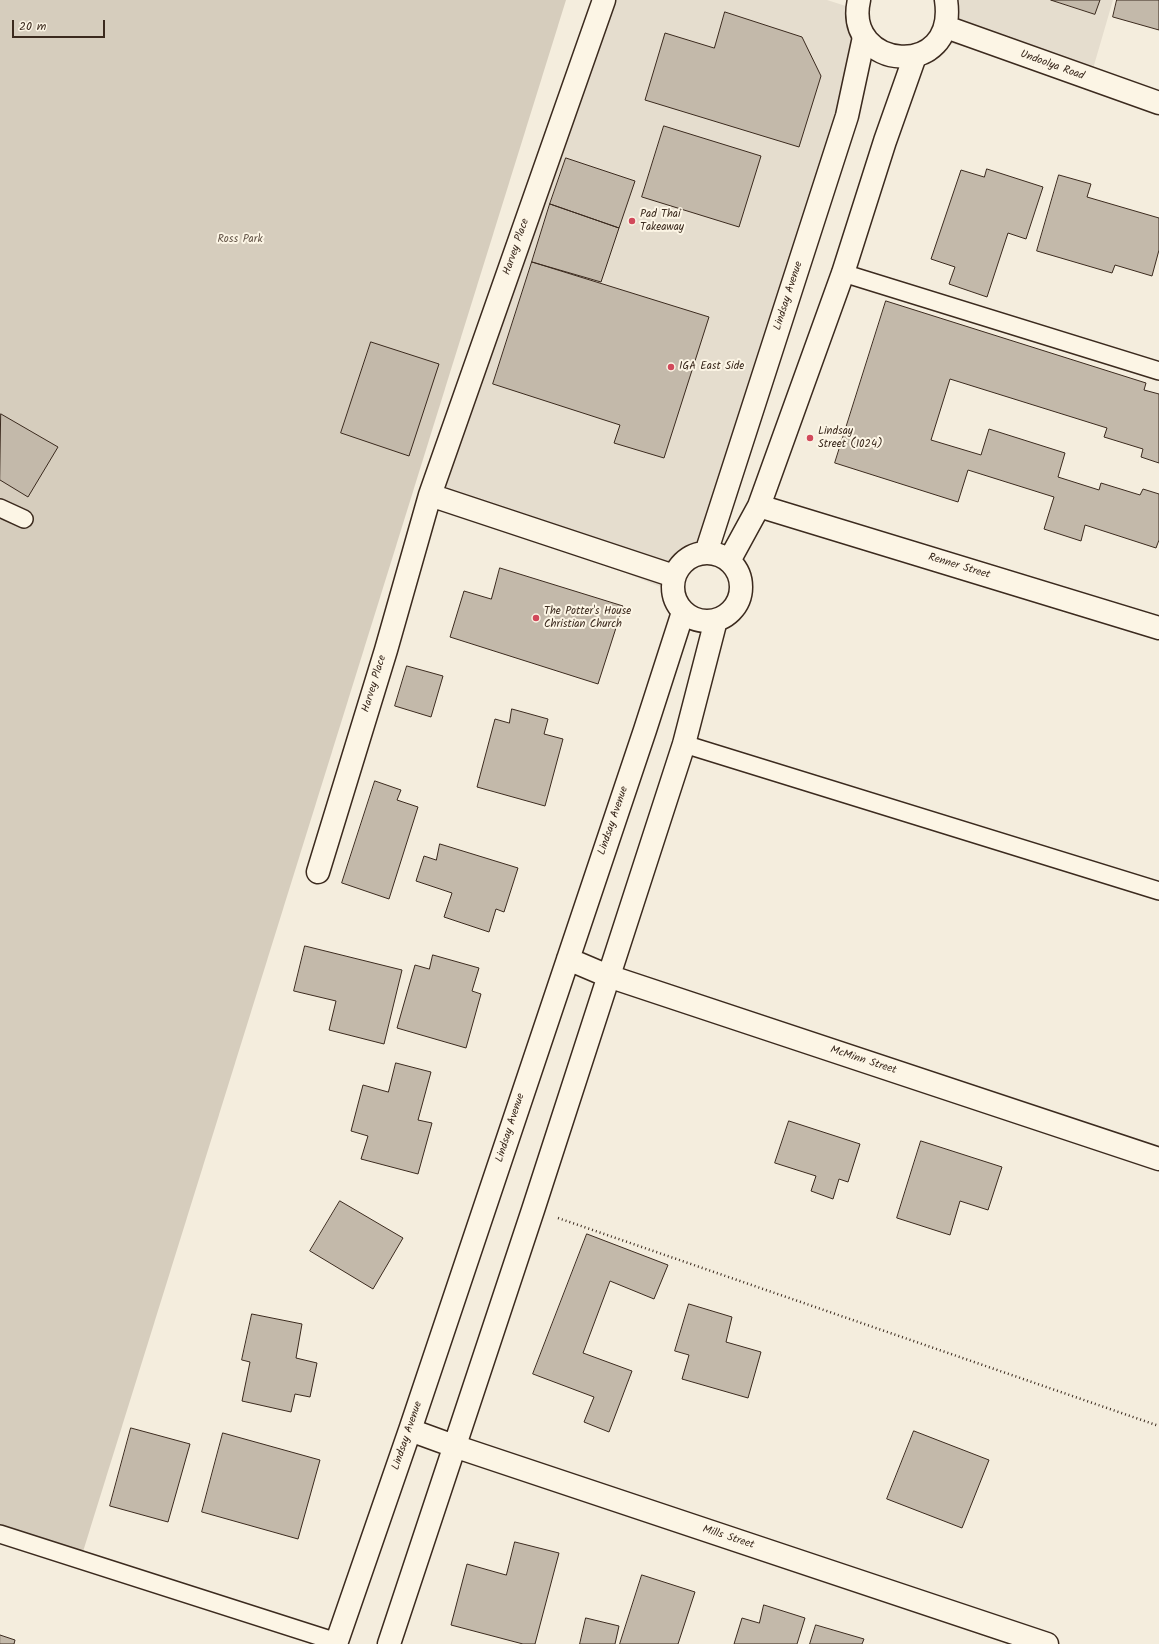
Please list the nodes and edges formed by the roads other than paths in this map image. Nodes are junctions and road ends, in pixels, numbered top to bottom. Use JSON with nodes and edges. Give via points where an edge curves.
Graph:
{"nodes":[{"id":1,"x":604,"y":0,"type":"edge"},
{"id":2,"x":859,"y":0,"type":"edge"},
{"id":3,"x":946,"y":0,"type":"edge"},
{"id":4,"x":946,"y":27,"type":"junction"},
{"id":5,"x":864,"y":37,"type":"junction"},
{"id":6,"x":915,"y":56,"type":"junction"},
{"id":7,"x":1159,"y":103,"type":"edge"},
{"id":8,"x":843,"y":273,"type":"junction"},
{"id":9,"x":1159,"y":371,"type":"edge"},
{"id":10,"x":430,"y":495,"type":"junction"},
{"id":11,"x":759,"y":506,"type":"junction"},
{"id":12,"x":0,"y":508,"type":"edge"},
{"id":13,"x":24,"y":519,"type":"dead end"},
{"id":14,"x":706,"y":552,"type":"junction"},
{"id":15,"x":729,"y":561,"type":"junction"},
{"id":16,"x":674,"y":576,"type":"junction"},
{"id":17,"x":683,"y":612,"type":"junction"},
{"id":18,"x":716,"y":620,"type":"junction"},
{"id":19,"x":1159,"y":628,"type":"edge"},
{"id":20,"x":684,"y":744,"type":"junction"},
{"id":21,"x":318,"y":872,"type":"dead end"},
{"id":22,"x":1159,"y":891,"type":"edge"},
{"id":23,"x":568,"y":959,"type":"junction"},
{"id":24,"x":608,"y":976,"type":"junction"},
{"id":25,"x":1159,"y":1159,"type":"edge"},
{"id":26,"x":410,"y":1430,"type":"junction"},
{"id":27,"x":454,"y":1446,"type":"junction"},
{"id":28,"x":0,"y":1534,"type":"edge"},
{"id":29,"x":337,"y":1643,"type":"edge"},
{"id":30,"x":389,"y":1644,"type":"edge"},
{"id":31,"x":1047,"y":1644,"type":"edge"}],
"edges":[{"from":1,"to":10,"type":"street","name":"Harvey Place"},
{"from":2,"to":5,"type":"street","via":[[858,24]]},
{"from":3,"to":4,"type":"street"},
{"from":4,"to":6,"type":"street","via":[[939,40],[928,50]]},
{"from":4,"to":7,"type":"street","name":"Undoolya Road"},
{"from":5,"to":6,"type":"street","via":[[874,48],[887,55]]},
{"from":5,"to":14,"type":"street","name":"Lindsay Avenue","via":[[847,116]]},
{"from":6,"to":8,"type":"street"},
{"from":8,"to":9,"type":"lane"},
{"from":8,"to":11,"type":"street"},
{"from":10,"to":16,"type":"street"},
{"from":10,"to":21,"type":"street","name":"Harvey Place"},
{"from":11,"to":15,"type":"street"},
{"from":11,"to":19,"type":"street","name":"Renner Street"},
{"from":12,"to":13,"type":"lane"},
{"from":14,"to":15,"type":"street"},
{"from":14,"to":16,"type":"street","via":[[688,557]]},
{"from":15,"to":18,"type":"street","via":[[740,579],[739,599],[726,616]]},
{"from":16,"to":17,"type":"street","via":[[673,592],[676,603]]},
{"from":17,"to":18,"type":"street","via":[[704,622]]},
{"from":17,"to":23,"type":"street","name":"Lindsay Avenue"},
{"from":18,"to":20,"type":"street"},
{"from":20,"to":22,"type":"lane"},
{"from":20,"to":24,"type":"street"},
{"from":23,"to":24,"type":"street","name":"McMinn Street"},
{"from":23,"to":26,"type":"street","name":"Lindsay Avenue"},
{"from":24,"to":25,"type":"street","name":"McMinn Street"},
{"from":24,"to":27,"type":"street"},
{"from":26,"to":27,"type":"street","name":"Mills Street"},
{"from":26,"to":29,"type":"street","name":"Lindsay Avenue"},
{"from":27,"to":30,"type":"street"},
{"from":27,"to":31,"type":"street","name":"Mills Street"},
{"from":28,"to":29,"type":"lane"}]}
